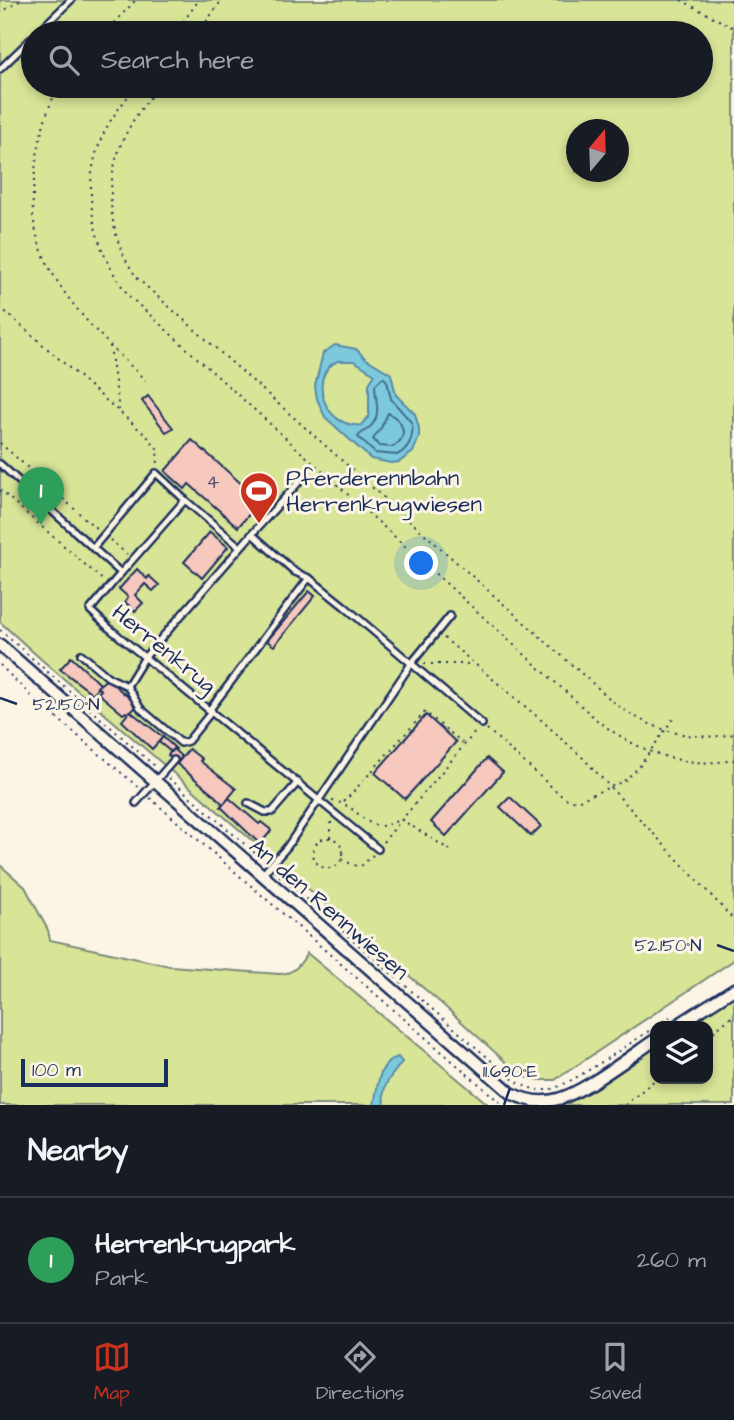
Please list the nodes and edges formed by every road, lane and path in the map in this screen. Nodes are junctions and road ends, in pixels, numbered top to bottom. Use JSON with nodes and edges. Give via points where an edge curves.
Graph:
{"nodes":[{"id":1,"x":21,"y":0,"type":"edge"},
{"id":2,"x":71,"y":0,"type":"edge"},
{"id":3,"x":136,"y":0,"type":"edge"},
{"id":4,"x":200,"y":0,"type":"edge"},
{"id":5,"x":222,"y":0,"type":"edge"},
{"id":6,"x":681,"y":0,"type":"edge"},
{"id":7,"x":730,"y":0,"type":"edge"},
{"id":8,"x":734,"y":2,"type":"edge"},
{"id":9,"x":0,"y":13,"type":"edge"},
{"id":10,"x":49,"y":21,"type":"edge"},
{"id":11,"x":116,"y":21,"type":"edge"},
{"id":12,"x":184,"y":21,"type":"edge"},
{"id":13,"x":207,"y":21,"type":"edge"},
{"id":14,"x":734,"y":29,"type":"edge"},
{"id":15,"x":21,"y":49,"type":"edge"},
{"id":16,"x":0,"y":69,"type":"edge"},
{"id":17,"x":53,"y":98,"type":"edge"},
{"id":18,"x":128,"y":98,"type":"edge"},
{"id":19,"x":151,"y":98,"type":"edge"},
{"id":20,"x":0,"y":307,"type":"edge"},
{"id":21,"x":110,"y":345,"type":"junction"},
{"id":22,"x":145,"y":380,"type":"dead end"},
{"id":23,"x":119,"y":411,"type":"junction"},
{"id":24,"x":0,"y":443,"type":"edge"},
{"id":25,"x":0,"y":464,"type":"edge"},
{"id":26,"x":156,"y":473,"type":"junction"},
{"id":27,"x":299,"y":482,"type":"dead end"},
{"id":28,"x":0,"y":490,"type":"edge"},
{"id":29,"x":185,"y":500,"type":"junction"},
{"id":30,"x":252,"y":534,"type":"junction"},
{"id":31,"x":104,"y":535,"type":"junction"},
{"id":32,"x":240,"y":547,"type":"junction"},
{"id":33,"x":93,"y":548,"type":"junction"},
{"id":34,"x":133,"y":559,"type":"junction"},
{"id":35,"x":121,"y":573,"type":"junction"},
{"id":36,"x":309,"y":578,"type":"junction"},
{"id":37,"x":109,"y":586,"type":"junction"},
{"id":38,"x":450,"y":616,"type":"dead end"},
{"id":39,"x":0,"y":630,"type":"edge"},
{"id":40,"x":443,"y":637,"type":"dead end"},
{"id":41,"x":0,"y":645,"type":"edge"},
{"id":42,"x":81,"y":654,"type":"dead end"},
{"id":43,"x":145,"y":657,"type":"junction"},
{"id":44,"x":411,"y":664,"type":"junction"},
{"id":45,"x":472,"y":664,"type":"junction"},
{"id":46,"x":0,"y":665,"type":"edge"},
{"id":47,"x":127,"y":686,"type":"junction"},
{"id":48,"x":211,"y":710,"type":"junction"},
{"id":49,"x":675,"y":716,"type":"dead end"},
{"id":50,"x":482,"y":724,"type":"junction"},
{"id":51,"x":666,"y":730,"type":"junction"},
{"id":52,"x":734,"y":734,"type":"edge"},
{"id":53,"x":465,"y":745,"type":"junction"},
{"id":54,"x":650,"y":753,"type":"junction"},
{"id":55,"x":174,"y":760,"type":"dead end"},
{"id":56,"x":734,"y":760,"type":"edge"},
{"id":57,"x":163,"y":773,"type":"junction"},
{"id":58,"x":156,"y":782,"type":"junction"},
{"id":59,"x":298,"y":782,"type":"junction"},
{"id":60,"x":612,"y":787,"type":"junction"},
{"id":61,"x":145,"y":793,"type":"junction"},
{"id":62,"x":320,"y":800,"type":"junction"},
{"id":63,"x":136,"y":803,"type":"dead end"},
{"id":64,"x":248,"y":803,"type":"dead end"},
{"id":65,"x":344,"y":803,"type":"junction"},
{"id":66,"x":333,"y":811,"type":"junction"},
{"id":67,"x":402,"y":820,"type":"junction"},
{"id":68,"x":330,"y":838,"type":"junction"},
{"id":69,"x":378,"y":849,"type":"junction"},
{"id":70,"x":450,"y":850,"type":"dead end"},
{"id":71,"x":342,"y":859,"type":"junction"},
{"id":72,"x":269,"y":866,"type":"junction"},
{"id":73,"x":262,"y":875,"type":"junction"},
{"id":74,"x":734,"y":920,"type":"edge"},
{"id":75,"x":734,"y":989,"type":"edge"},
{"id":76,"x":734,"y":1015,"type":"edge"},
{"id":77,"x":684,"y":1021,"type":"edge"},
{"id":78,"x":650,"y":1030,"type":"edge"},
{"id":79,"x":713,"y":1032,"type":"edge"},
{"id":80,"x":650,"y":1043,"type":"edge"},
{"id":81,"x":650,"y":1084,"type":"edge"},
{"id":82,"x":503,"y":1105,"type":"edge"},
{"id":83,"x":625,"y":1105,"type":"edge"}],
"edges":[{"from":1,"to":9,"type":"path"},
{"from":2,"to":10,"type":"lane"},
{"from":3,"to":11,"type":"path"},
{"from":4,"to":12,"type":"path"},
{"from":5,"to":13,"type":"path"},
{"from":6,"to":14,"type":"path"},
{"from":7,"to":8,"type":"path"},
{"from":15,"to":16,"type":"lane"},
{"from":17,"to":21,"type":"path","via":[[40,134],[33,215],[54,277]]},
{"from":18,"to":54,"type":"path","via":[[104,133],[90,187],[97,234],[107,263],[124,290],[598,721]]},
{"from":19,"to":51,"type":"path","via":[[128,130],[112,181],[116,235],[138,279],[617,705]]},
{"from":20,"to":23,"type":"path"},
{"from":21,"to":22,"type":"path"},
{"from":21,"to":23,"type":"path"},
{"from":23,"to":26,"type":"path","via":[[155,444]]},
{"from":24,"to":31,"type":"path"},
{"from":25,"to":33,"type":"lane","name":"Herrenkrug"},
{"from":26,"to":29,"type":"lane"},
{"from":26,"to":31,"type":"lane"},
{"from":27,"to":30,"type":"lane"},
{"from":28,"to":37,"type":"path"},
{"from":29,"to":32,"type":"lane"},
{"from":29,"to":34,"type":"lane"},
{"from":30,"to":32,"type":"lane"},
{"from":30,"to":36,"type":"lane"},
{"from":31,"to":33,"type":"lane"},
{"from":31,"to":34,"type":"path"},
{"from":32,"to":43,"type":"lane"},
{"from":33,"to":35,"type":"lane","name":"Herrenkrug"},
{"from":34,"to":35,"type":"lane"},
{"from":35,"to":37,"type":"lane","name":"Herrenkrug"},
{"from":36,"to":44,"type":"lane"},
{"from":36,"to":48,"type":"lane"},
{"from":37,"to":43,"type":"lane","name":"Herrenkrug","via":[[90,610]]},
{"from":38,"to":44,"type":"lane"},
{"from":39,"to":57,"type":"path"},
{"from":40,"to":45,"type":"path"},
{"from":41,"to":58,"type":"street","name":"An den Rennwiesen"},
{"from":42,"to":47,"type":"lane"},
{"from":43,"to":47,"type":"lane"},
{"from":43,"to":48,"type":"lane","name":"Herrenkrug"},
{"from":44,"to":45,"type":"path"},
{"from":44,"to":50,"type":"lane"},
{"from":44,"to":62,"type":"lane"},
{"from":45,"to":60,"type":"path","via":[[539,718]]},
{"from":46,"to":61,"type":"path"},
{"from":47,"to":48,"type":"lane","via":[[139,707],[181,743],[188,741]]},
{"from":48,"to":59,"type":"lane","name":"Herrenkrug"},
{"from":49,"to":51,"type":"path"},
{"from":50,"to":53,"type":"path"},
{"from":50,"to":60,"type":"path","via":[[569,801]]},
{"from":51,"to":52,"type":"path","via":[[693,737]]},
{"from":51,"to":54,"type":"path"},
{"from":53,"to":65,"type":"path","via":[[426,711]]},
{"from":53,"to":67,"type":"path"},
{"from":54,"to":56,"type":"path","via":[[700,763]]},
{"from":54,"to":60,"type":"path","via":[[635,772]]},
{"from":55,"to":57,"type":"lane"},
{"from":57,"to":58,"type":"lane"},
{"from":57,"to":72,"type":"path"},
{"from":58,"to":61,"type":"lane"},
{"from":58,"to":73,"type":"street","name":"An den Rennwiesen"},
{"from":59,"to":62,"type":"lane","name":"Herrenkrug"},
{"from":59,"to":64,"type":"lane","via":[[272,812]]},
{"from":60,"to":74,"type":"path"},
{"from":61,"to":63,"type":"lane"},
{"from":61,"to":82,"type":"path"},
{"from":62,"to":65,"type":"path"},
{"from":62,"to":66,"type":"lane","name":"Herrenkrug"},
{"from":62,"to":72,"type":"lane"},
{"from":65,"to":67,"type":"path","via":[[374,825]]},
{"from":66,"to":68,"type":"path"},
{"from":66,"to":69,"type":"lane","name":"Herrenkrug"},
{"from":67,"to":69,"type":"path"},
{"from":67,"to":70,"type":"path"},
{"from":68,"to":71,"type":"path","via":[[341,847]]},
{"from":68,"to":71,"type":"path","via":[[315,845],[315,860],[327,868]]},
{"from":69,"to":71,"type":"path","via":[[362,865]]},
{"from":72,"to":73,"type":"lane"},
{"from":72,"to":78,"type":"path","via":[[524,1086],[544,1090],[562,1085]]},
{"from":73,"to":80,"type":"street","name":"An den Rennwiesen","via":[[520,1098],[543,1102],[564,1097]]},
{"from":75,"to":77,"type":"street"},
{"from":76,"to":79,"type":"path"},
{"from":81,"to":83,"type":"path"}]}
